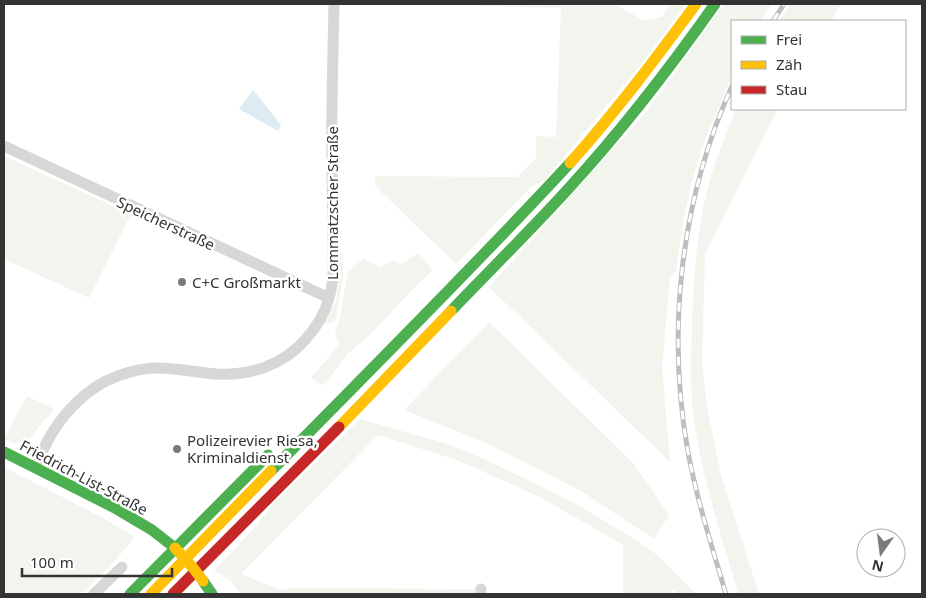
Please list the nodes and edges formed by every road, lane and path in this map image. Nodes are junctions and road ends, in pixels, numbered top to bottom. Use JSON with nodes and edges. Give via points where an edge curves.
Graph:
{"nodes":[{"id":1,"x":334,"y":4,"type":"edge"},
{"id":2,"x":696,"y":4,"type":"edge"},
{"id":3,"x":714,"y":4,"type":"edge"},
{"id":4,"x":4,"y":146,"type":"edge"},
{"id":5,"x":329,"y":298,"type":"junction"},
{"id":6,"x":414,"y":326,"type":"junction"},
{"id":7,"x":380,"y":345,"type":"dead end"},
{"id":8,"x":277,"y":445,"type":"dead end"},
{"id":9,"x":4,"y":452,"type":"edge"},
{"id":10,"x":35,"y":466,"type":"junction"},
{"id":11,"x":175,"y":548,"type":"junction"},
{"id":12,"x":122,"y":567,"type":"dead end"},
{"id":13,"x":94,"y":594,"type":"edge"},
{"id":14,"x":130,"y":594,"type":"edge"},
{"id":15,"x":151,"y":594,"type":"edge"},
{"id":16,"x":173,"y":594,"type":"edge"},
{"id":17,"x":212,"y":594,"type":"edge"}],
"edges":[{"from":1,"to":5,"type":"street","name":"Lommatzscher Straße","via":[[333,257]]},
{"from":2,"to":6,"type":"main road","via":[[587,144]]},
{"from":3,"to":16,"type":"main road","via":[[659,80],[568,189]]},
{"from":4,"to":5,"type":"street","name":"Speicherstraße"},
{"from":5,"to":10,"type":"street","name":"Lommatzscher Straße","via":[[317,325],[300,346],[274,364],[233,374],[143,369],[106,382],[76,403],[63,418]]},
{"from":6,"to":7,"type":"main road","via":[[387,338]]},
{"from":6,"to":15,"type":"main road"},
{"from":8,"to":11,"type":"main road"},
{"from":9,"to":10,"type":"main road","name":"Friedrich-List-Straße"},
{"from":10,"to":11,"type":"main road","name":"Friedrich-List-Straße","via":[[134,518]]},
{"from":11,"to":14,"type":"main road"},
{"from":11,"to":17,"type":"main road","name":"Friedrich-List-Straße","bridge":true},
{"from":12,"to":13,"type":"street"}]}
